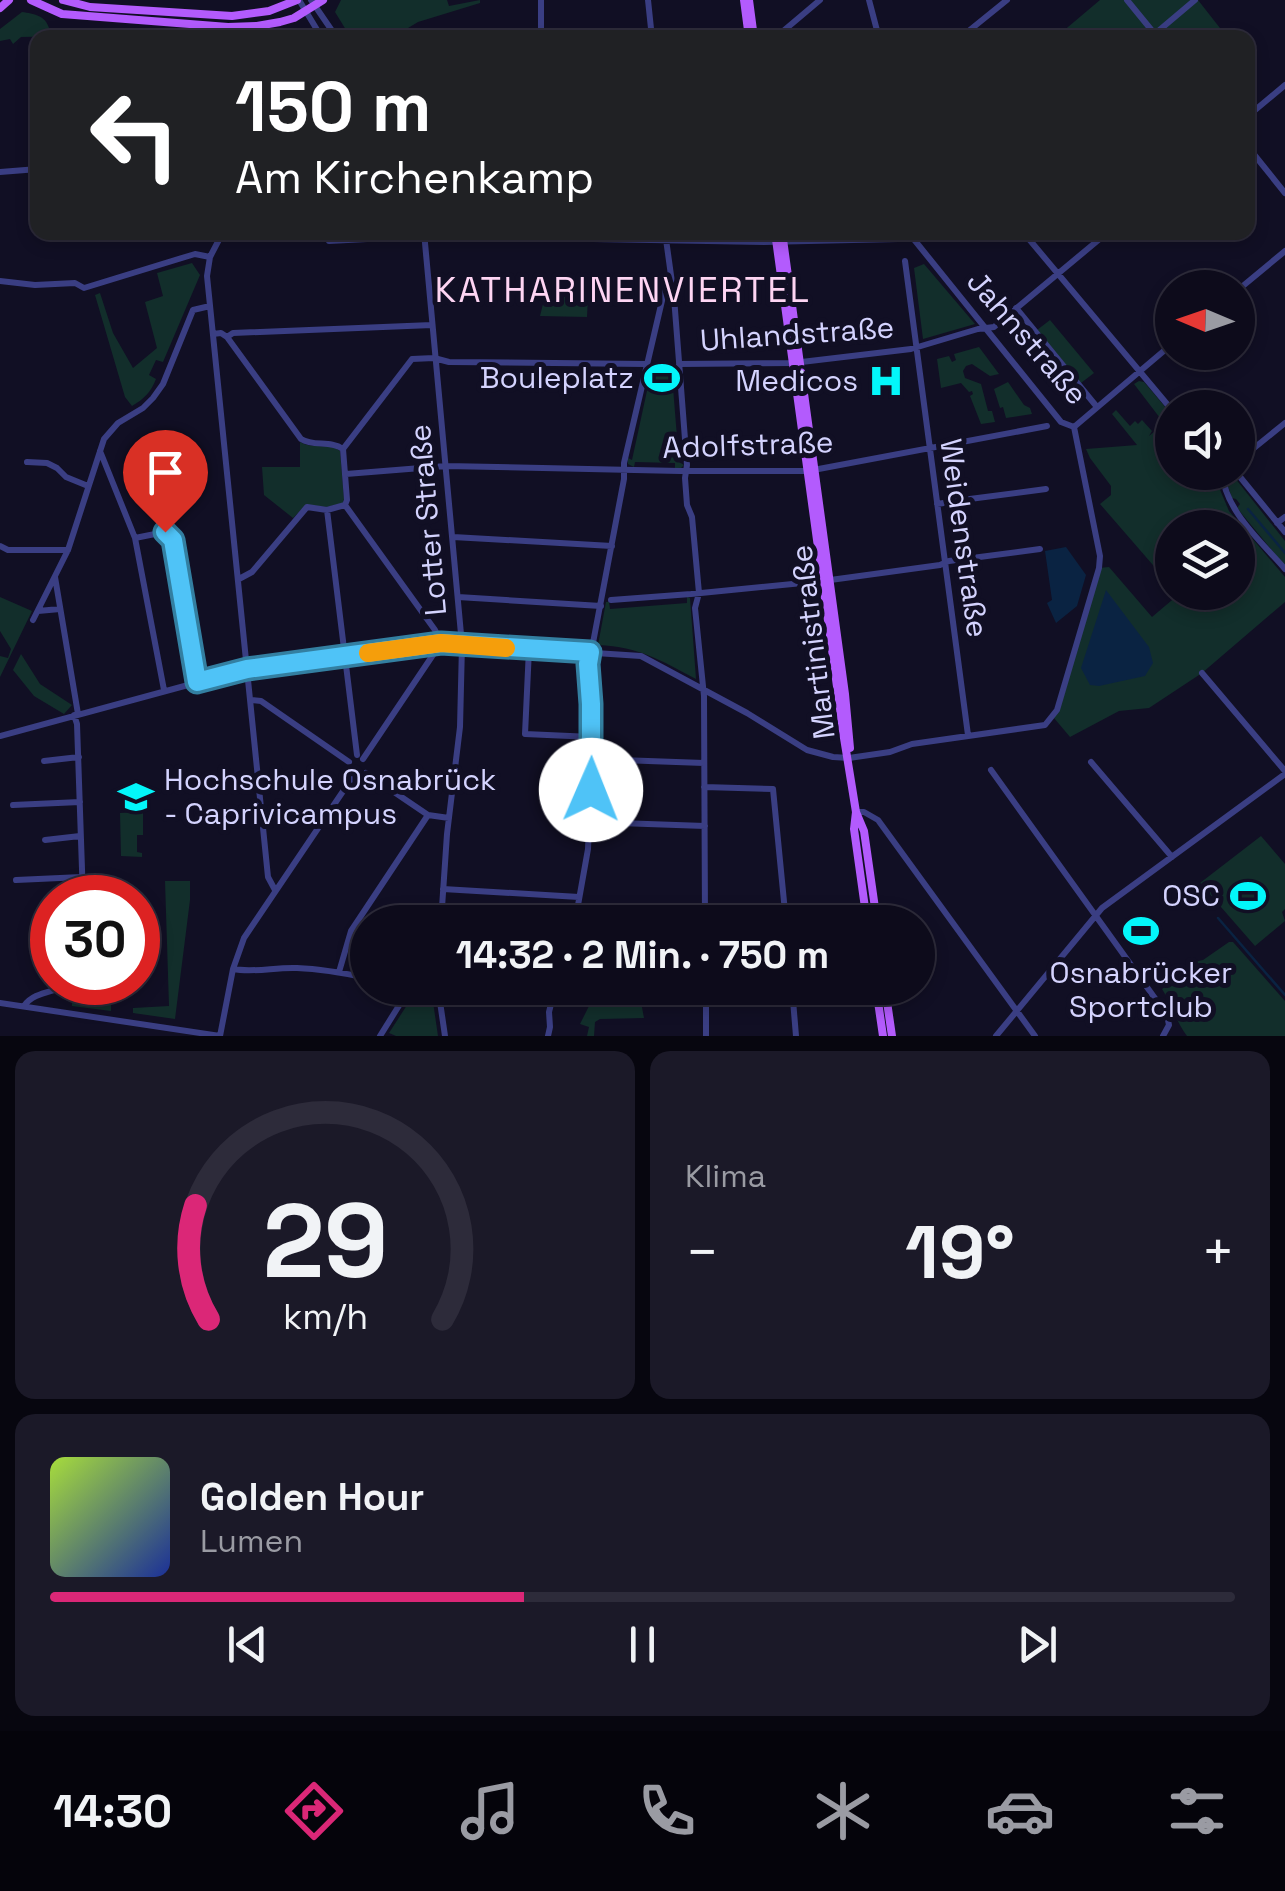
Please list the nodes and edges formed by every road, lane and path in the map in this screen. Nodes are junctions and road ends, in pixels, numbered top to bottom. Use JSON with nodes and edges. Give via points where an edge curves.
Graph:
{"nodes":[{"id":1,"x":9,"y":0,"type":"edge"},
{"id":2,"x":31,"y":0,"type":"edge"},
{"id":3,"x":64,"y":0,"type":"edge"},
{"id":4,"x":136,"y":0,"type":"edge"},
{"id":5,"x":298,"y":0,"type":"edge"},
{"id":6,"x":541,"y":0,"type":"edge"},
{"id":7,"x":648,"y":0,"type":"edge"},
{"id":8,"x":746,"y":0,"type":"edge"},
{"id":9,"x":820,"y":0,"type":"edge"},
{"id":10,"x":868,"y":0,"type":"edge"},
{"id":11,"x":1007,"y":0,"type":"edge"},
{"id":12,"x":1127,"y":0,"type":"edge"},
{"id":13,"x":1195,"y":0,"type":"edge"},
{"id":14,"x":316,"y":2,"type":"edge"},
{"id":15,"x":0,"y":8,"type":"edge"},
{"id":16,"x":136,"y":11,"type":"junction"},
{"id":17,"x":304,"y":12,"type":"junction"},
{"id":18,"x":316,"y":30,"type":"edge"},
{"id":19,"x":332,"y":30,"type":"edge"},
{"id":20,"x":541,"y":30,"type":"edge"},
{"id":21,"x":651,"y":30,"type":"edge"},
{"id":22,"x":751,"y":30,"type":"edge"},
{"id":23,"x":785,"y":30,"type":"edge"},
{"id":24,"x":877,"y":30,"type":"edge"},
{"id":25,"x":970,"y":30,"type":"edge"},
{"id":26,"x":1150,"y":30,"type":"edge"},
{"id":27,"x":1161,"y":30,"type":"edge"},
{"id":28,"x":1285,"y":85,"type":"edge"},
{"id":29,"x":1255,"y":110,"type":"edge"},
{"id":30,"x":1255,"y":156,"type":"edge"},
{"id":31,"x":30,"y":170,"type":"edge"},
{"id":32,"x":0,"y":172,"type":"edge"},
{"id":33,"x":1285,"y":193,"type":"edge"},
{"id":34,"x":219,"y":240,"type":"edge"},
{"id":35,"x":425,"y":240,"type":"edge"},
{"id":36,"x":666,"y":240,"type":"edge"},
{"id":37,"x":779,"y":240,"type":"edge"},
{"id":38,"x":915,"y":240,"type":"edge"},
{"id":39,"x":1030,"y":240,"type":"edge"},
{"id":40,"x":1098,"y":240,"type":"edge"},
{"id":41,"x":1285,"y":251,"type":"edge"},
{"id":42,"x":210,"y":257,"type":"junction"},
{"id":43,"x":905,"y":260,"type":"dead end"},
{"id":44,"x":670,"y":269,"type":"junction"},
{"id":45,"x":1058,"y":274,"type":"junction"},
{"id":46,"x":1255,"y":276,"type":"edge"},
{"id":47,"x":0,"y":281,"type":"edge"},
{"id":48,"x":663,"y":296,"type":"junction"},
{"id":49,"x":674,"y":297,"type":"junction"},
{"id":50,"x":210,"y":306,"type":"junction"},
{"id":51,"x":1016,"y":308,"type":"junction"},
{"id":52,"x":432,"y":325,"type":"junction"},
{"id":53,"x":987,"y":328,"type":"junction"},
{"id":54,"x":213,"y":334,"type":"junction"},
{"id":55,"x":227,"y":336,"type":"junction"},
{"id":56,"x":916,"y":348,"type":"junction"},
{"id":57,"x":434,"y":358,"type":"junction"},
{"id":58,"x":1155,"y":358,"type":"edge"},
{"id":59,"x":796,"y":363,"type":"junction"},
{"id":60,"x":646,"y":364,"type":"junction"},
{"id":61,"x":680,"y":364,"type":"junction"},
{"id":62,"x":1140,"y":371,"type":"junction"},
{"id":63,"x":1156,"y":390,"type":"edge"},
{"id":64,"x":1097,"y":407,"type":"junction"},
{"id":65,"x":1285,"y":422,"type":"edge"},
{"id":66,"x":1046,"y":426,"type":"dead end"},
{"id":67,"x":1074,"y":427,"type":"junction"},
{"id":68,"x":1255,"y":447,"type":"edge"},
{"id":69,"x":343,"y":449,"type":"junction"},
{"id":70,"x":929,"y":449,"type":"junction"},
{"id":71,"x":100,"y":451,"type":"junction"},
{"id":72,"x":28,"y":462,"type":"dead end"},
{"id":73,"x":446,"y":466,"type":"junction"},
{"id":74,"x":624,"y":470,"type":"junction"},
{"id":75,"x":686,"y":470,"type":"junction"},
{"id":76,"x":811,"y":471,"type":"junction"},
{"id":77,"x":346,"y":474,"type":"junction"},
{"id":78,"x":88,"y":486,"type":"junction"},
{"id":79,"x":1046,"y":489,"type":"dead end"},
{"id":80,"x":1226,"y":490,"type":"edge"},
{"id":81,"x":1250,"y":490,"type":"edge"},
{"id":82,"x":936,"y":504,"type":"junction"},
{"id":83,"x":345,"y":505,"type":"junction"},
{"id":84,"x":327,"y":510,"type":"junction"},
{"id":85,"x":1285,"y":516,"type":"edge"},
{"id":86,"x":1277,"y":523,"type":"junction"},
{"id":87,"x":1285,"y":532,"type":"edge"},
{"id":88,"x":453,"y":536,"type":"junction"},
{"id":89,"x":134,"y":538,"type":"junction"},
{"id":90,"x":0,"y":546,"type":"edge"},
{"id":91,"x":612,"y":546,"type":"junction"},
{"id":92,"x":1040,"y":548,"type":"dead end"},
{"id":93,"x":68,"y":550,"type":"junction"},
{"id":94,"x":945,"y":564,"type":"junction"},
{"id":95,"x":1285,"y":570,"type":"edge"},
{"id":96,"x":55,"y":576,"type":"junction"},
{"id":97,"x":239,"y":579,"type":"junction"},
{"id":98,"x":826,"y":580,"type":"junction"},
{"id":99,"x":699,"y":594,"type":"junction"},
{"id":100,"x":458,"y":597,"type":"junction"},
{"id":101,"x":610,"y":600,"type":"dead end"},
{"id":102,"x":601,"y":606,"type":"junction"},
{"id":103,"x":60,"y":608,"type":"junction"},
{"id":104,"x":38,"y":610,"type":"junction"},
{"id":105,"x":33,"y":620,"type":"dead end"},
{"id":106,"x":441,"y":643,"type":"junction"},
{"id":107,"x":462,"y":645,"type":"junction"},
{"id":108,"x":529,"y":649,"type":"junction"},
{"id":109,"x":590,"y":652,"type":"junction"},
{"id":110,"x":345,"y":656,"type":"junction"},
{"id":111,"x":247,"y":669,"type":"junction"},
{"id":112,"x":1202,"y":673,"type":"dead end"},
{"id":113,"x":197,"y":682,"type":"junction"},
{"id":114,"x":702,"y":688,"type":"junction"},
{"id":115,"x":164,"y":690,"type":"junction"},
{"id":116,"x":252,"y":700,"type":"junction"},
{"id":117,"x":76,"y":714,"type":"junction"},
{"id":118,"x":968,"y":735,"type":"junction"},
{"id":119,"x":0,"y":736,"type":"edge"},
{"id":120,"x":592,"y":737,"type":"junction"},
{"id":121,"x":79,"y":757,"type":"junction"},
{"id":122,"x":360,"y":757,"type":"junction"},
{"id":123,"x":849,"y":758,"type":"junction"},
{"id":124,"x":592,"y":759,"type":"junction"},
{"id":125,"x":44,"y":762,"type":"dead end"},
{"id":126,"x":349,"y":762,"type":"junction"},
{"id":127,"x":1090,"y":762,"type":"dead end"},
{"id":128,"x":704,"y":764,"type":"junction"},
{"id":129,"x":991,"y":770,"type":"dead end"},
{"id":130,"x":1285,"y":772,"type":"edge"},
{"id":131,"x":366,"y":773,"type":"junction"},
{"id":132,"x":354,"y":775,"type":"junction"},
{"id":133,"x":704,"y":788,"type":"junction"},
{"id":134,"x":80,"y":802,"type":"junction"},
{"id":135,"x":13,"y":805,"type":"dead end"},
{"id":136,"x":856,"y":812,"type":"junction"},
{"id":137,"x":428,"y":815,"type":"junction"},
{"id":138,"x":449,"y":818,"type":"junction"},
{"id":139,"x":590,"y":822,"type":"junction"},
{"id":140,"x":705,"y":826,"type":"junction"},
{"id":141,"x":80,"y":836,"type":"junction"},
{"id":142,"x":45,"y":840,"type":"dead end"},
{"id":143,"x":1172,"y":857,"type":"junction"},
{"id":144,"x":82,"y":875,"type":"edge"},
{"id":145,"x":30,"y":879,"type":"edge"},
{"id":146,"x":16,"y":880,"type":"dead end"},
{"id":147,"x":443,"y":889,"type":"junction"},
{"id":148,"x":275,"y":890,"type":"junction"},
{"id":149,"x":580,"y":900,"type":"junction"},
{"id":150,"x":442,"y":905,"type":"edge"},
{"id":151,"x":579,"y":905,"type":"edge"},
{"id":152,"x":706,"y":905,"type":"edge"},
{"id":153,"x":785,"y":905,"type":"edge"},
{"id":154,"x":865,"y":905,"type":"edge"},
{"id":155,"x":874,"y":905,"type":"edge"},
{"id":156,"x":1095,"y":916,"type":"junction"},
{"id":157,"x":233,"y":968,"type":"junction"},
{"id":158,"x":340,"y":972,"type":"junction"},
{"id":159,"x":350,"y":974,"type":"edge"},
{"id":160,"x":30,"y":999,"type":"edge"},
{"id":161,"x":0,"y":1002,"type":"edge"},
{"id":162,"x":400,"y":1005,"type":"edge"},
{"id":163,"x":440,"y":1005,"type":"edge"},
{"id":164,"x":551,"y":1005,"type":"edge"},
{"id":165,"x":706,"y":1005,"type":"edge"},
{"id":166,"x":793,"y":1005,"type":"edge"},
{"id":167,"x":878,"y":1005,"type":"edge"},
{"id":168,"x":887,"y":1005,"type":"edge"},
{"id":169,"x":24,"y":1006,"type":"junction"},
{"id":170,"x":1016,"y":1011,"type":"junction"},
{"id":171,"x":221,"y":1036,"type":"edge"},
{"id":172,"x":380,"y":1036,"type":"edge"},
{"id":173,"x":445,"y":1036,"type":"edge"},
{"id":174,"x":548,"y":1036,"type":"edge"},
{"id":175,"x":706,"y":1036,"type":"edge"},
{"id":176,"x":796,"y":1036,"type":"edge"},
{"id":177,"x":883,"y":1036,"type":"edge"},
{"id":178,"x":892,"y":1036,"type":"edge"},
{"id":179,"x":996,"y":1036,"type":"edge"},
{"id":180,"x":1034,"y":1036,"type":"edge"},
{"id":181,"x":1163,"y":1036,"type":"edge"}],
"edges":[{"from":1,"to":15,"type":"main road"},
{"from":2,"to":17,"type":"main road","via":[[62,14],[228,26],[269,25]]},
{"from":3,"to":16,"type":"main road"},
{"from":4,"to":16,"type":"street"},
{"from":5,"to":16,"type":"main road","via":[[244,16]]},
{"from":5,"to":17,"type":"street"},
{"from":6,"to":20,"type":"street"},
{"from":7,"to":21,"type":"street"},
{"from":8,"to":22,"type":"main road"},
{"from":9,"to":23,"type":"street"},
{"from":10,"to":24,"type":"street"},
{"from":11,"to":25,"type":"street"},
{"from":12,"to":26,"type":"street"},
{"from":13,"to":27,"type":"street"},
{"from":14,"to":17,"type":"main road"},
{"from":14,"to":19,"type":"street"},
{"from":17,"to":18,"type":"street"},
{"from":28,"to":29,"type":"street"},
{"from":30,"to":33,"type":"street"},
{"from":31,"to":32,"type":"street"},
{"from":34,"to":42,"type":"street"},
{"from":35,"to":52,"type":"street","name":"Lotter Straße"},
{"from":36,"to":44,"type":"street"},
{"from":37,"to":59,"type":"main road","name":"Martinistraße"},
{"from":38,"to":53,"type":"street","name":"Jahnstraße"},
{"from":39,"to":45,"type":"street"},
{"from":40,"to":45,"type":"street","name":"Uhlandstraße"},
{"from":41,"to":46,"type":"street"},
{"from":42,"to":47,"type":"street","via":[[195,254],[84,288]]},
{"from":42,"to":50,"type":"street"},
{"from":43,"to":56,"type":"street","name":"Weidenstraße"},
{"from":44,"to":48,"type":"street"},
{"from":44,"to":49,"type":"street"},
{"from":45,"to":51,"type":"street","name":"Uhlandstraße"},
{"from":45,"to":62,"type":"street"},
{"from":48,"to":49,"type":"street"},
{"from":48,"to":60,"type":"street"},
{"from":49,"to":61,"type":"street"},
{"from":50,"to":54,"type":"street"},
{"from":50,"to":71,"type":"street","via":[[193,310],[153,398],[118,423]]},
{"from":51,"to":53,"type":"street","name":"Uhlandstraße"},
{"from":51,"to":64,"type":"street"},
{"from":52,"to":55,"type":"street"},
{"from":52,"to":57,"type":"street","name":"Lotter Straße"},
{"from":53,"to":56,"type":"street","name":"Uhlandstraße"},
{"from":53,"to":67,"type":"street","name":"Jahnstraße","via":[[1062,422]]},
{"from":54,"to":55,"type":"street"},
{"from":54,"to":97,"type":"street"},
{"from":55,"to":69,"type":"street","via":[[306,442]]},
{"from":56,"to":59,"type":"street","name":"Uhlandstraße"},
{"from":56,"to":70,"type":"street","name":"Weidenstraße"},
{"from":57,"to":60,"type":"street"},
{"from":57,"to":69,"type":"street","via":[[412,359]]},
{"from":57,"to":73,"type":"street","name":"Lotter Straße"},
{"from":58,"to":62,"type":"street"},
{"from":59,"to":61,"type":"street","name":"Uhlandstraße"},
{"from":59,"to":76,"type":"main road","name":"Martinistraße"},
{"from":60,"to":74,"type":"street"},
{"from":61,"to":75,"type":"street"},
{"from":62,"to":63,"type":"street"},
{"from":62,"to":64,"type":"street"},
{"from":64,"to":67,"type":"street"},
{"from":65,"to":68,"type":"street"},
{"from":66,"to":70,"type":"street","name":"Adolfstraße"},
{"from":67,"to":118,"type":"street","name":"Jahnstraße","via":[[1100,556],[1054,718],[1045,725]]},
{"from":69,"to":77,"type":"street"},
{"from":70,"to":76,"type":"street","name":"Adolfstraße"},
{"from":70,"to":82,"type":"street","name":"Weidenstraße"},
{"from":71,"to":78,"type":"street"},
{"from":71,"to":89,"type":"street"},
{"from":72,"to":78,"type":"street","via":[[47,463]]},
{"from":73,"to":74,"type":"street","name":"Adolfstraße"},
{"from":73,"to":77,"type":"street","name":"Adolfstraße"},
{"from":73,"to":88,"type":"street","name":"Lotter Straße"},
{"from":74,"to":75,"type":"street","name":"Adolfstraße"},
{"from":74,"to":91,"type":"street"},
{"from":75,"to":76,"type":"street","name":"Adolfstraße"},
{"from":75,"to":99,"type":"street"},
{"from":76,"to":98,"type":"main road","name":"Martinistraße"},
{"from":77,"to":83,"type":"street"},
{"from":78,"to":93,"type":"street"},
{"from":79,"to":82,"type":"street"},
{"from":80,"to":95,"type":"street"},
{"from":81,"to":86,"type":"street"},
{"from":82,"to":94,"type":"street","name":"Weidenstraße"},
{"from":83,"to":84,"type":"street"},
{"from":83,"to":106,"type":"street"},
{"from":84,"to":97,"type":"street","via":[[306,507]]},
{"from":84,"to":110,"type":"street"},
{"from":85,"to":86,"type":"street"},
{"from":86,"to":87,"type":"street"},
{"from":88,"to":91,"type":"street"},
{"from":88,"to":100,"type":"street","name":"Lotter Straße"},
{"from":89,"to":113,"type":"street","via":[[165,532],[173,540]]},
{"from":89,"to":115,"type":"street"},
{"from":90,"to":93,"type":"street"},
{"from":91,"to":102,"type":"street"},
{"from":92,"to":94,"type":"street"},
{"from":93,"to":96,"type":"street"},
{"from":94,"to":98,"type":"street"},
{"from":94,"to":118,"type":"street","name":"Weidenstraße"},
{"from":96,"to":103,"type":"street"},
{"from":96,"to":104,"type":"street"},
{"from":97,"to":111,"type":"street"},
{"from":98,"to":99,"type":"street"},
{"from":98,"to":123,"type":"main road","name":"Martinistraße"},
{"from":99,"to":101,"type":"street"},
{"from":99,"to":114,"type":"street"},
{"from":100,"to":102,"type":"street"},
{"from":100,"to":107,"type":"street","name":"Lotter Straße"},
{"from":102,"to":109,"type":"street"},
{"from":103,"to":104,"type":"street"},
{"from":103,"to":117,"type":"street"},
{"from":104,"to":105,"type":"street"},
{"from":106,"to":107,"type":"street"},
{"from":106,"to":110,"type":"street"},
{"from":106,"to":122,"type":"street"},
{"from":107,"to":108,"type":"street"},
{"from":107,"to":138,"type":"street","name":"Lotter Straße"},
{"from":108,"to":109,"type":"street"},
{"from":108,"to":120,"type":"street","via":[[525,734]]},
{"from":109,"to":114,"type":"street","via":[[641,656]]},
{"from":109,"to":120,"type":"street"},
{"from":110,"to":111,"type":"street"},
{"from":110,"to":122,"type":"street"},
{"from":111,"to":113,"type":"street"},
{"from":111,"to":116,"type":"street"},
{"from":112,"to":130,"type":"street"},
{"from":113,"to":115,"type":"street"},
{"from":114,"to":123,"type":"street","via":[[807,750]]},
{"from":114,"to":128,"type":"street"},
{"from":115,"to":117,"type":"street"},
{"from":116,"to":126,"type":"street"},
{"from":116,"to":148,"type":"street","via":[[268,878]]},
{"from":117,"to":119,"type":"street"},
{"from":117,"to":121,"type":"street"},
{"from":118,"to":123,"type":"street"},
{"from":120,"to":124,"type":"street"},
{"from":121,"to":125,"type":"street"},
{"from":121,"to":134,"type":"street"},
{"from":122,"to":126,"type":"street"},
{"from":122,"to":131,"type":"street"},
{"from":123,"to":136,"type":"main road","name":"Martinistraße"},
{"from":124,"to":128,"type":"street"},
{"from":124,"to":139,"type":"street"},
{"from":126,"to":132,"type":"street"},
{"from":127,"to":143,"type":"street"},
{"from":128,"to":133,"type":"street"},
{"from":129,"to":156,"type":"street"},
{"from":130,"to":143,"type":"street"},
{"from":131,"to":132,"type":"street"},
{"from":131,"to":137,"type":"street"},
{"from":132,"to":148,"type":"street"},
{"from":133,"to":140,"type":"street"},
{"from":133,"to":153,"type":"street","via":[[773,789]]},
{"from":134,"to":135,"type":"street"},
{"from":134,"to":141,"type":"street"},
{"from":136,"to":154,"type":"main road"},
{"from":136,"to":155,"type":"main road"},
{"from":136,"to":170,"type":"street","via":[[878,820]]},
{"from":137,"to":138,"type":"street"},
{"from":137,"to":158,"type":"street","via":[[351,931]]},
{"from":138,"to":147,"type":"street","name":"Lotter Straße"},
{"from":139,"to":140,"type":"street"},
{"from":139,"to":149,"type":"street"},
{"from":140,"to":152,"type":"street"},
{"from":141,"to":142,"type":"street"},
{"from":141,"to":144,"type":"street"},
{"from":143,"to":156,"type":"street"},
{"from":145,"to":146,"type":"street"},
{"from":147,"to":149,"type":"street"},
{"from":147,"to":150,"type":"street","name":"Lotter Straße"},
{"from":148,"to":157,"type":"street"},
{"from":149,"to":151,"type":"street"},
{"from":156,"to":170,"type":"street"},
{"from":156,"to":181,"type":"street","via":[[1167,1015]]},
{"from":157,"to":158,"type":"street"},
{"from":157,"to":171,"type":"street"},
{"from":158,"to":159,"type":"street"},
{"from":160,"to":169,"type":"street"},
{"from":161,"to":169,"type":"street"},
{"from":162,"to":172,"type":"street"},
{"from":163,"to":173,"type":"street"},
{"from":164,"to":174,"type":"street"},
{"from":165,"to":175,"type":"street"},
{"from":166,"to":176,"type":"street"},
{"from":167,"to":177,"type":"main road"},
{"from":168,"to":178,"type":"main road"},
{"from":169,"to":171,"type":"street"},
{"from":170,"to":179,"type":"street"},
{"from":170,"to":180,"type":"street"}]}
